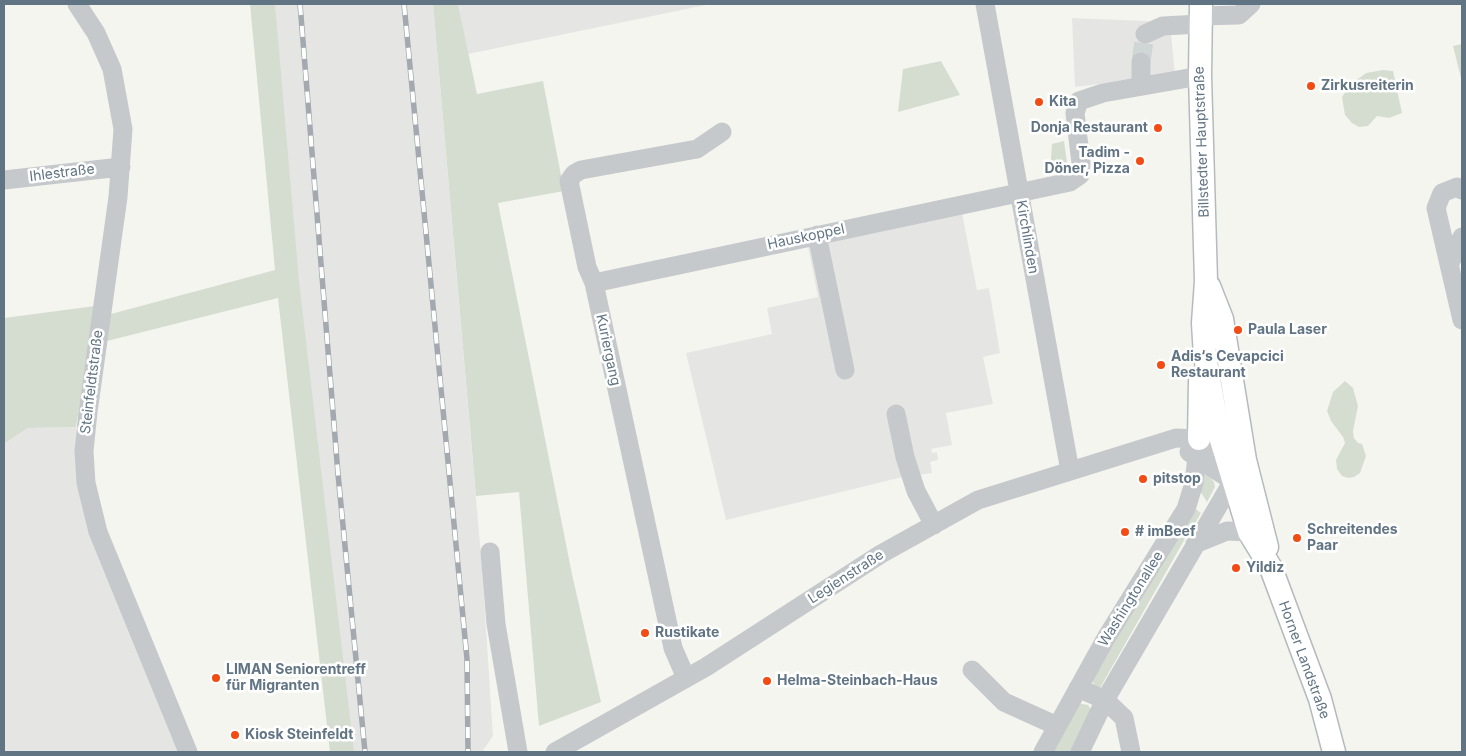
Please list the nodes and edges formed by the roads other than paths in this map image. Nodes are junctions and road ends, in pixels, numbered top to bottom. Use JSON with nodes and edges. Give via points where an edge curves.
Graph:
{"nodes":[{"id":1,"x":76,"y":4,"type":"edge"},
{"id":2,"x":985,"y":4,"type":"edge"},
{"id":3,"x":1251,"y":4,"type":"edge"},
{"id":4,"x":1200,"y":14,"type":"edge"},
{"id":5,"x":1145,"y":34,"type":"dead end"},
{"id":6,"x":1141,"y":62,"type":"tunnel mouth"},
{"id":7,"x":1200,"y":76,"type":"junction"},
{"id":8,"x":1141,"y":86,"type":"junction"},
{"id":9,"x":722,"y":132,"type":"dead end"},
{"id":10,"x":121,"y":167,"type":"junction"},
{"id":11,"x":4,"y":180,"type":"edge"},
{"id":12,"x":1462,"y":190,"type":"edge"},
{"id":13,"x":1019,"y":193,"type":"junction"},
{"id":14,"x":817,"y":235,"type":"junction"},
{"id":15,"x":1462,"y":236,"type":"edge"},
{"id":16,"x":1450,"y":263,"type":"junction"},
{"id":17,"x":1206,"y":281,"type":"junction"},
{"id":18,"x":594,"y":282,"type":"junction"},
{"id":19,"x":1462,"y":320,"type":"edge"},
{"id":20,"x":1205,"y":356,"type":"junction"},
{"id":21,"x":845,"y":370,"type":"dead end"},
{"id":22,"x":896,"y":414,"type":"dead end"},
{"id":23,"x":1198,"y":438,"type":"junction"},
{"id":24,"x":1157,"y":443,"type":"junction"},
{"id":25,"x":1222,"y":450,"type":"junction"},
{"id":26,"x":1245,"y":460,"type":"junction"},
{"id":27,"x":1070,"y":471,"type":"junction"},
{"id":28,"x":1231,"y":480,"type":"junction"},
{"id":29,"x":934,"y":525,"type":"junction"},
{"id":30,"x":1249,"y":532,"type":"junction"},
{"id":31,"x":1195,"y":544,"type":"junction"},
{"id":32,"x":490,"y":552,"type":"dead end"},
{"id":33,"x":1270,"y":568,"type":"junction"},
{"id":34,"x":972,"y":670,"type":"dead end"},
{"id":35,"x":686,"y":678,"type":"junction"},
{"id":36,"x":1078,"y":688,"type":"junction"},
{"id":37,"x":1105,"y":700,"type":"junction"},
{"id":38,"x":1057,"y":726,"type":"junction"},
{"id":39,"x":188,"y":752,"type":"edge"},
{"id":40,"x":518,"y":752,"type":"edge"},
{"id":41,"x":556,"y":752,"type":"edge"},
{"id":42,"x":1043,"y":752,"type":"edge"},
{"id":43,"x":1080,"y":752,"type":"edge"},
{"id":44,"x":1131,"y":752,"type":"edge"},
{"id":45,"x":1334,"y":752,"type":"edge"}],
"edges":[{"from":1,"to":10,"type":"street","name":"Steinfeldtstraße","via":[[96,33],[112,69],[123,129]]},
{"from":2,"to":13,"type":"street","name":"Kirchlinden"},
{"from":3,"to":4,"type":"street","via":[[1239,15]]},
{"from":4,"to":5,"type":"street"},
{"from":4,"to":7,"type":"main road","name":"Billstedter Hauptstraße"},
{"from":6,"to":8,"type":"street"},
{"from":7,"to":8,"type":"street"},
{"from":7,"to":17,"type":"main road","name":"Billstedter Hauptstraße"},
{"from":8,"to":13,"type":"street","name":"Hauskoppel","via":[[1079,101],[1075,113],[1082,163],[1080,175],[1070,182]]},
{"from":9,"to":18,"type":"street","name":"Kuriergang","via":[[697,148],[574,174],[569,181],[587,267]]},
{"from":10,"to":11,"type":"street","name":"Ihlestraße"},
{"from":10,"to":39,"type":"street","name":"Steinfeldtstraße","via":[[88,412],[84,452],[86,483],[98,532]]},
{"from":12,"to":16,"type":"street","via":[[1457,187],[1442,193],[1436,208]]},
{"from":13,"to":14,"type":"street","name":"Hauskoppel"},
{"from":13,"to":27,"type":"street","name":"Kirchlinden"},
{"from":14,"to":18,"type":"street","name":"Hauskoppel"},
{"from":14,"to":21,"type":"street"},
{"from":15,"to":16,"type":"street"},
{"from":16,"to":19,"type":"street"},
{"from":17,"to":20,"type":"main road","name":"Billstedter Hauptstraße"},
{"from":17,"to":26,"type":"main road","name":"Billstedter Hauptstraße","via":[[1222,319]]},
{"from":18,"to":35,"type":"street","name":"Kuriergang","via":[[673,648]]},
{"from":20,"to":23,"type":"main road","name":"Billstedter Hauptstraße"},
{"from":20,"to":25,"type":"main road","name":"Billstedter Hauptstraße"},
{"from":22,"to":29,"type":"street","via":[[904,457],[916,491]]},
{"from":23,"to":24,"type":"street","via":[[1175,446]]},
{"from":23,"to":24,"type":"street","name":"Legienstraße","via":[[1188,431]]},
{"from":23,"to":25,"type":"street"},
{"from":23,"to":28,"type":"street"},
{"from":23,"to":36,"type":"street","name":"Washingtonallee","via":[[1194,483],[1186,509]]},
{"from":24,"to":27,"type":"street","name":"Legienstraße"},
{"from":25,"to":26,"type":"street"},
{"from":25,"to":28,"type":"main road","name":"Billstedter Hauptstraße"},
{"from":26,"to":28,"type":"street","name":"Washingtonallee"},
{"from":26,"to":33,"type":"main road","name":"Horner Landstraße","via":[[1264,528]]},
{"from":27,"to":29,"type":"street","name":"Legienstraße","via":[[978,500]]},
{"from":28,"to":30,"type":"main road","name":"Horner Landstraße"},
{"from":28,"to":31,"type":"street","name":"Washingtonallee"},
{"from":29,"to":35,"type":"street","name":"Legienstraße","via":[[881,554]]},
{"from":30,"to":31,"type":"street","via":[[1227,531]]},
{"from":30,"to":33,"type":"main road","name":"Horner Landstraße"},
{"from":31,"to":37,"type":"street","name":"Washingtonallee"},
{"from":32,"to":40,"type":"street","via":[[496,624]]},
{"from":33,"to":45,"type":"main road","name":"Horner Landstraße","via":[[1320,699]]},
{"from":34,"to":38,"type":"street","via":[[1004,702]]},
{"from":35,"to":41,"type":"street","name":"Legienstraße"},
{"from":36,"to":37,"type":"street"},
{"from":36,"to":38,"type":"street","name":"Washingtonallee"},
{"from":37,"to":43,"type":"street","name":"Washingtonallee"},
{"from":37,"to":44,"type":"street","via":[[1124,718]]},
{"from":38,"to":42,"type":"street","name":"Washingtonallee"}]}
